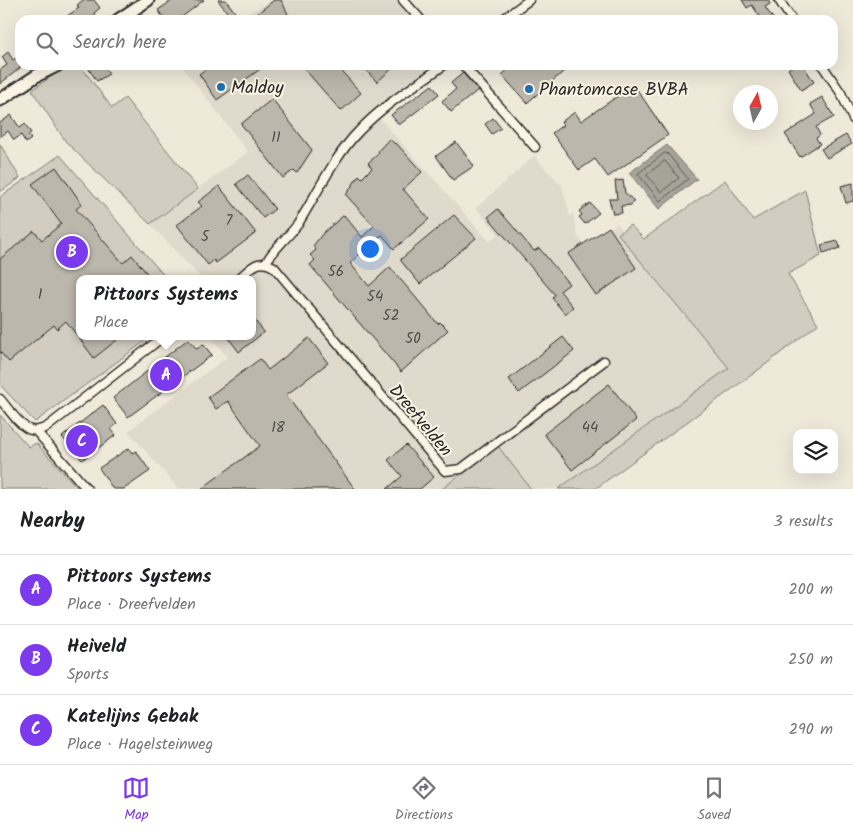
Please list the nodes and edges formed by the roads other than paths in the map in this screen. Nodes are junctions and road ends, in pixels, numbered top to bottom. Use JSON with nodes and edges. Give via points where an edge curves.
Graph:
{"nodes":[{"id":1,"x":148,"y":0,"type":"edge"},
{"id":2,"x":403,"y":0,"type":"edge"},
{"id":3,"x":529,"y":0,"type":"edge"},
{"id":4,"x":779,"y":0,"type":"edge"},
{"id":5,"x":134,"y":15,"type":"edge"},
{"id":6,"x":416,"y":15,"type":"edge"},
{"id":7,"x":509,"y":15,"type":"edge"},
{"id":8,"x":789,"y":15,"type":"edge"},
{"id":9,"x":48,"y":70,"type":"edge"},
{"id":10,"x":437,"y":70,"type":"edge"},
{"id":11,"x":467,"y":70,"type":"edge"},
{"id":12,"x":825,"y":70,"type":"edge"},
{"id":13,"x":0,"y":100,"type":"edge"},
{"id":14,"x":853,"y":119,"type":"edge"},
{"id":15,"x":535,"y":147,"type":"dead end"},
{"id":16,"x":266,"y":262,"type":"junction"},
{"id":17,"x":243,"y":275,"type":"edge"},
{"id":18,"x":159,"y":340,"type":"edge"},
{"id":19,"x":604,"y":361,"type":"dead end"},
{"id":20,"x":0,"y":399,"type":"edge"},
{"id":21,"x":36,"y":431,"type":"junction"},
{"id":22,"x":87,"y":489,"type":"edge"}],
"edges":[{"from":1,"to":5,"type":"street"},
{"from":2,"to":6,"type":"street"},
{"from":3,"to":7,"type":"street"},
{"from":4,"to":8,"type":"street"},
{"from":9,"to":13,"type":"street"},
{"from":10,"to":16,"type":"street","via":[[358,131],[290,234]]},
{"from":11,"to":15,"type":"street"},
{"from":12,"to":14,"type":"street"},
{"from":16,"to":17,"type":"street","via":[[259,262]]},
{"from":16,"to":19,"type":"street","name":"Dreefvelden","via":[[274,267],[445,471],[461,469]]},
{"from":18,"to":21,"type":"street","via":[[47,427]]},
{"from":20,"to":21,"type":"street","via":[[26,428]]},
{"from":21,"to":22,"type":"street"}]}
